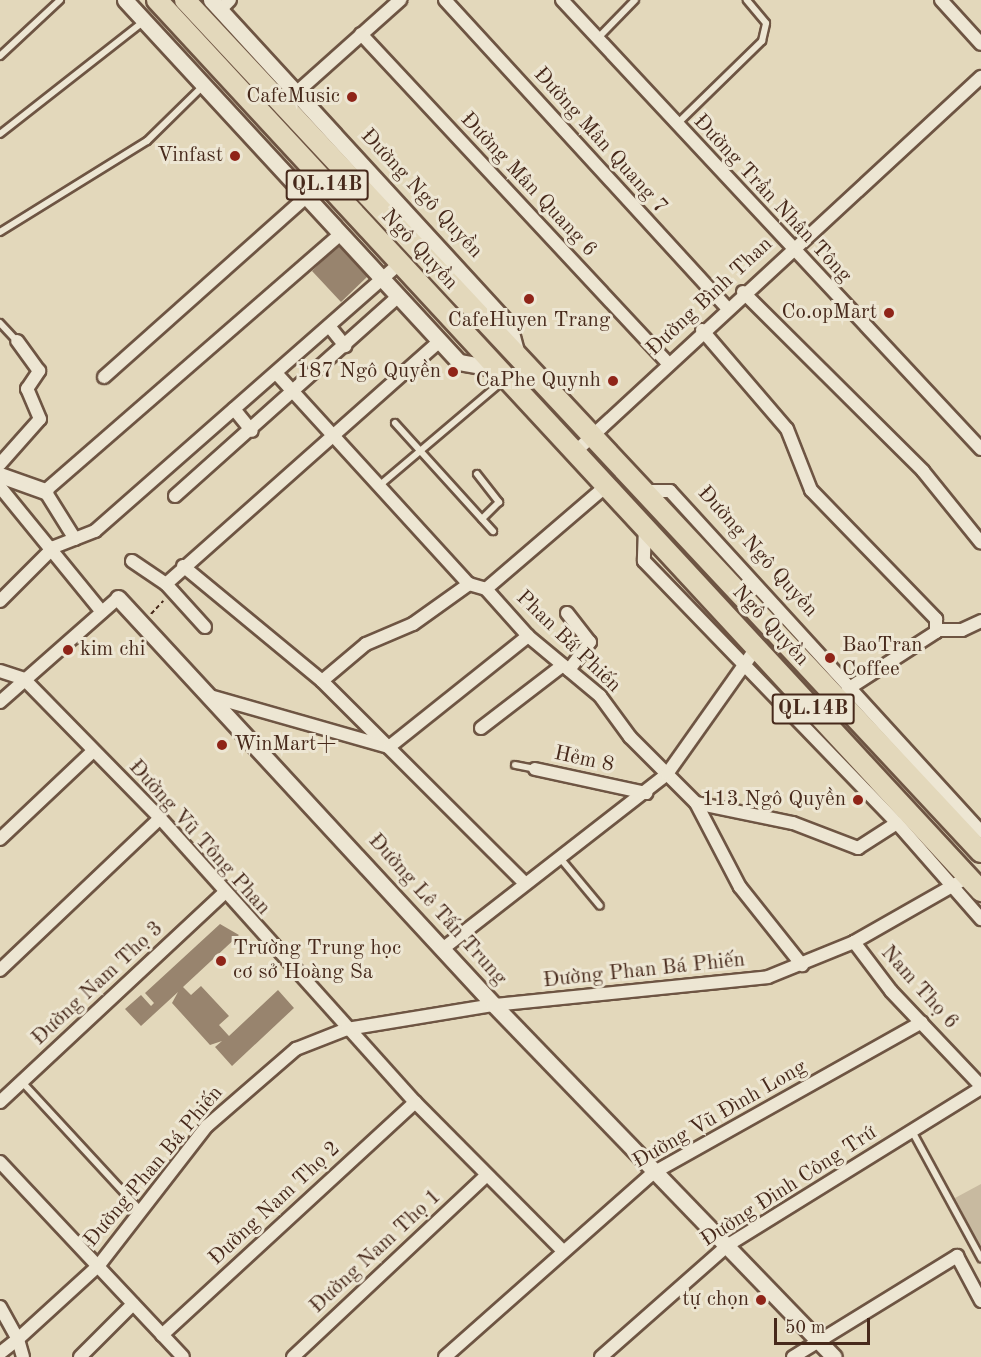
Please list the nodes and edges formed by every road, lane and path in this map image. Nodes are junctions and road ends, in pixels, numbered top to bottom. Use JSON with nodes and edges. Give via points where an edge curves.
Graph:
{"nodes":[{"id":1,"x":60,"y":0,"type":"edge"},
{"id":2,"x":125,"y":0,"type":"edge"},
{"id":3,"x":157,"y":0,"type":"edge"},
{"id":4,"x":185,"y":0,"type":"edge"},
{"id":5,"x":400,"y":0,"type":"edge"},
{"id":6,"x":445,"y":0,"type":"edge"},
{"id":7,"x":562,"y":0,"type":"edge"},
{"id":8,"x":635,"y":0,"type":"edge"},
{"id":9,"x":747,"y":0,"type":"edge"},
{"id":10,"x":941,"y":0,"type":"edge"},
{"id":11,"x":220,"y":3,"type":"edge"},
{"id":12,"x":145,"y":20,"type":"junction"},
{"id":13,"x":361,"y":34,"type":"junction"},
{"id":14,"x":598,"y":39,"type":"junction"},
{"id":15,"x":981,"y":44,"type":"edge"},
{"id":16,"x":0,"y":56,"type":"edge"},
{"id":17,"x":981,"y":77,"type":"edge"},
{"id":18,"x":204,"y":86,"type":"junction"},
{"id":19,"x":297,"y":93,"type":"junction"},
{"id":20,"x":677,"y":125,"type":"junction"},
{"id":21,"x":0,"y":134,"type":"edge"},
{"id":22,"x":306,"y":197,"type":"junction"},
{"id":23,"x":0,"y":232,"type":"edge"},
{"id":24,"x":341,"y":234,"type":"junction"},
{"id":25,"x":791,"y":248,"type":"junction"},
{"id":26,"x":399,"y":264,"type":"junction"},
{"id":27,"x":383,"y":278,"type":"junction"},
{"id":28,"x":743,"y":292,"type":"junction"},
{"id":29,"x":399,"y":296,"type":"junction"},
{"id":30,"x":726,"y":307,"type":"junction"},
{"id":31,"x":0,"y":323,"type":"edge"},
{"id":32,"x":329,"y":326,"type":"junction"},
{"id":33,"x":702,"y":330,"type":"junction"},
{"id":34,"x":17,"y":340,"type":"joint"},
{"id":35,"x":440,"y":341,"type":"junction"},
{"id":36,"x":345,"y":346,"type":"junction"},
{"id":37,"x":517,"y":355,"type":"junction"},
{"id":38,"x":667,"y":362,"type":"junction"},
{"id":39,"x":276,"y":373,"type":"junction"},
{"id":40,"x":501,"y":374,"type":"junction"},
{"id":41,"x":104,"y":377,"type":"dead end"},
{"id":42,"x":291,"y":390,"type":"junction"},
{"id":43,"x":234,"y":409,"type":"junction"},
{"id":44,"x":395,"y":423,"type":"dead end"},
{"id":45,"x":252,"y":430,"type":"junction"},
{"id":46,"x":334,"y":435,"type":"junction"},
{"id":47,"x":592,"y":435,"type":"junction"},
{"id":48,"x":981,"y":449,"type":"edge"},
{"id":49,"x":419,"y":452,"type":"junction"},
{"id":50,"x":574,"y":452,"type":"junction"},
{"id":51,"x":0,"y":464,"type":"edge"},
{"id":52,"x":477,"y":474,"type":"dead end"},
{"id":53,"x":0,"y":475,"type":"edge"},
{"id":54,"x":380,"y":485,"type":"junction"},
{"id":55,"x":606,"y":486,"type":"junction"},
{"id":56,"x":0,"y":487,"type":"edge"},
{"id":57,"x":45,"y":491,"type":"junction"},
{"id":58,"x":644,"y":492,"type":"junction"},
{"id":59,"x":176,"y":496,"type":"dead end"},
{"id":60,"x":482,"y":519,"type":"junction"},
{"id":61,"x":645,"y":527,"type":"junction"},
{"id":62,"x":493,"y":531,"type":"dead end"},
{"id":63,"x":75,"y":539,"type":"junction"},
{"id":64,"x":981,"y":543,"type":"edge"},
{"id":65,"x":54,"y":548,"type":"junction"},
{"id":66,"x":132,"y":561,"type":"dead end"},
{"id":67,"x":183,"y":566,"type":"junction"},
{"id":68,"x":470,"y":584,"type":"junction"},
{"id":69,"x":168,"y":589,"type":"junction"},
{"id":70,"x":486,"y":589,"type":"junction"},
{"id":71,"x":118,"y":598,"type":"joint"},
{"id":72,"x":0,"y":601,"type":"edge"},
{"id":73,"x":102,"y":612,"type":"junction"},
{"id":74,"x":567,"y":613,"type":"dead end"},
{"id":75,"x":981,"y":621,"type":"edge"},
{"id":76,"x":142,"y":623,"type":"junction"},
{"id":77,"x":205,"y":627,"type":"dead end"},
{"id":78,"x":938,"y":630,"type":"junction"},
{"id":79,"x":528,"y":636,"type":"junction"},
{"id":80,"x":757,"y":647,"type":"junction"},
{"id":81,"x":745,"y":664,"type":"junction"},
{"id":82,"x":566,"y":668,"type":"junction"},
{"id":83,"x":0,"y":671,"type":"edge"},
{"id":84,"x":24,"y":680,"type":"junction"},
{"id":85,"x":322,"y":681,"type":"junction"},
{"id":86,"x":848,"y":689,"type":"junction"},
{"id":87,"x":213,"y":697,"type":"junction"},
{"id":88,"x":0,"y":702,"type":"edge"},
{"id":89,"x":481,"y":728,"type":"dead end"},
{"id":90,"x":389,"y":747,"type":"junction"},
{"id":91,"x":93,"y":751,"type":"junction"},
{"id":92,"x":515,"y":765,"type":"dead end"},
{"id":93,"x":536,"y":769,"type":"joint"},
{"id":94,"x":667,"y":774,"type":"junction"},
{"id":95,"x":646,"y":793,"type":"junction"},
{"id":96,"x":696,"y":803,"type":"junction"},
{"id":97,"x":160,"y":818,"type":"junction"},
{"id":98,"x":897,"y":823,"type":"junction"},
{"id":99,"x":981,"y":831,"type":"edge"},
{"id":100,"x":0,"y":839,"type":"edge"},
{"id":101,"x":981,"y":852,"type":"edge"},
{"id":102,"x":560,"y":858,"type":"junction"},
{"id":103,"x":525,"y":883,"type":"junction"},
{"id":104,"x":967,"y":884,"type":"edge"},
{"id":105,"x":223,"y":894,"type":"junction"},
{"id":106,"x":600,"y":906,"type":"dead end"},
{"id":107,"x":981,"y":919,"type":"edge"},
{"id":108,"x":854,"y":942,"type":"junction"},
{"id":109,"x":445,"y":947,"type":"junction"},
{"id":110,"x":802,"y":965,"type":"junction"},
{"id":111,"x":0,"y":970,"type":"edge"},
{"id":112,"x":494,"y":1005,"type":"junction"},
{"id":113,"x":922,"y":1022,"type":"junction"},
{"id":114,"x":347,"y":1029,"type":"junction"},
{"id":115,"x":22,"y":1082,"type":"junction"},
{"id":116,"x":981,"y":1087,"type":"edge"},
{"id":117,"x":0,"y":1102,"type":"edge"},
{"id":118,"x":415,"y":1102,"type":"junction"},
{"id":119,"x":912,"y":1131,"type":"junction"},
{"id":120,"x":0,"y":1162,"type":"edge"},
{"id":121,"x":652,"y":1173,"type":"junction"},
{"id":122,"x":486,"y":1176,"type":"junction"},
{"id":123,"x":139,"y":1209,"type":"junction"},
{"id":124,"x":728,"y":1245,"type":"junction"},
{"id":125,"x":561,"y":1249,"type":"junction"},
{"id":126,"x":981,"y":1258,"type":"edge"},
{"id":127,"x":99,"y":1264,"type":"junction"},
{"id":128,"x":981,"y":1302,"type":"edge"},
{"id":129,"x":133,"y":1304,"type":"junction"},
{"id":130,"x":0,"y":1306,"type":"edge"},
{"id":131,"x":162,"y":1335,"type":"junction"},
{"id":132,"x":819,"y":1337,"type":"junction"},
{"id":133,"x":18,"y":1338,"type":"junction"},
{"id":134,"x":0,"y":1353,"type":"edge"},
{"id":135,"x":23,"y":1357,"type":"edge"},
{"id":136,"x":80,"y":1357,"type":"edge"},
{"id":137,"x":183,"y":1357,"type":"edge"},
{"id":138,"x":293,"y":1357,"type":"edge"},
{"id":139,"x":445,"y":1357,"type":"edge"},
{"id":140,"x":601,"y":1357,"type":"edge"},
{"id":141,"x":793,"y":1357,"type":"edge"},
{"id":142,"x":834,"y":1357,"type":"edge"}],
"edges":[{"from":1,"to":16,"type":"lane"},
{"from":2,"to":12,"type":"street"},
{"from":3,"to":26,"type":"highway","name":"Ngô Quyền","number":"QL.14B"},
{"from":4,"to":37,"type":"highway","name":"Ngô Quyền","number":"QL.14B"},
{"from":5,"to":13,"type":"street"},
{"from":6,"to":30,"type":"street","name":"Đường Mân Quang 7"},
{"from":7,"to":14,"type":"street","name":"Đường Trần Nhân Tông"},
{"from":8,"to":14,"type":"lane"},
{"from":9,"to":20,"type":"lane","via":[[766,23],[762,41]]},
{"from":10,"to":15,"type":"street"},
{"from":11,"to":19,"type":"street","name":"Đường Ngô Quyền"},
{"from":12,"to":18,"type":"street"},
{"from":12,"to":21,"type":"lane","via":[[84,67],[62,91]]},
{"from":13,"to":19,"type":"street"},
{"from":13,"to":38,"type":"street","name":"Đường Mân Quang 6"},
{"from":14,"to":20,"type":"street","name":"Đường Trần Nhân Tông"},
{"from":17,"to":25,"type":"street","name":"Đường Bình Than"},
{"from":18,"to":22,"type":"street"},
{"from":18,"to":23,"type":"lane","via":[[147,141]]},
{"from":19,"to":37,"type":"street","name":"Đường Ngô Quyền","via":[[509,325]]},
{"from":20,"to":25,"type":"street","name":"Đường Trần Nhân Tông"},
{"from":22,"to":24,"type":"street"},
{"from":22,"to":41,"type":"street"},
{"from":24,"to":27,"type":"street"},
{"from":24,"to":57,"type":"street"},
{"from":25,"to":28,"type":"street","name":"Đường Bình Than"},
{"from":25,"to":48,"type":"street","name":"Đường Trần Nhân Tông"},
{"from":26,"to":27,"type":"street"},
{"from":26,"to":40,"type":"highway","name":"Ngô Quyền","number":"QL.14B"},
{"from":27,"to":29,"type":"street"},
{"from":27,"to":32,"type":"street"},
{"from":28,"to":30,"type":"street","name":"Đường Bình Than"},
{"from":28,"to":64,"type":"street","via":[[923,471]]},
{"from":29,"to":35,"type":"street"},
{"from":29,"to":36,"type":"street"},
{"from":30,"to":33,"type":"street","name":"Đường Bình Than"},
{"from":31,"to":34,"type":"lane"},
{"from":32,"to":36,"type":"street"},
{"from":32,"to":39,"type":"street"},
{"from":33,"to":38,"type":"street","name":"Đường Bình Than"},
{"from":33,"to":78,"type":"street","via":[[787,429],[812,490],[936,620]]},
{"from":34,"to":51,"type":"street","via":[[39,371],[27,389],[40,419]]},
{"from":35,"to":40,"type":"street","via":[[459,362]]},
{"from":35,"to":46,"type":"street"},
{"from":36,"to":42,"type":"street"},
{"from":37,"to":47,"type":"highway","name":"Đường Ngô Quyền","number":"QL.14B"},
{"from":38,"to":47,"type":"street","name":"Đường Bình Than"},
{"from":39,"to":42,"type":"street"},
{"from":39,"to":43,"type":"street"},
{"from":40,"to":49,"type":"lane"},
{"from":40,"to":50,"type":"highway","name":"Ngô Quyền","number":"QL.14B"},
{"from":42,"to":45,"type":"street"},
{"from":42,"to":46,"type":"street"},
{"from":43,"to":45,"type":"street"},
{"from":43,"to":63,"type":"street","via":[[95,531]]},
{"from":44,"to":49,"type":"lane"},
{"from":45,"to":59,"type":"street"},
{"from":46,"to":54,"type":"street"},
{"from":46,"to":67,"type":"street"},
{"from":47,"to":50,"type":"street","name":"Đường Bình Than"},
{"from":47,"to":58,"type":"highway","name":"Đường Ngô Quyền","number":"QL.14B"},
{"from":49,"to":54,"type":"lane"},
{"from":49,"to":60,"type":"lane"},
{"from":50,"to":55,"type":"highway","number":"QL.14B"},
{"from":52,"to":60,"type":"lane","via":[[499,502]]},
{"from":53,"to":57,"type":"street"},
{"from":54,"to":68,"type":"street"},
{"from":55,"to":61,"type":"highway","number":"QL.14B"},
{"from":55,"to":70,"type":"street"},
{"from":56,"to":65,"type":"street"},
{"from":57,"to":63,"type":"street"},
{"from":58,"to":86,"type":"street","name":"Đường Ngô Quyền","via":[[670,491]]},
{"from":58,"to":101,"type":"highway","name":"Ngô Quyền","number":"QL.14B"},
{"from":60,"to":62,"type":"lane"},
{"from":61,"to":80,"type":"highway","name":"Ngô Quyền","number":"QL.14B"},
{"from":61,"to":81,"type":"street","via":[[644,561]]},
{"from":63,"to":65,"type":"street"},
{"from":65,"to":72,"type":"street"},
{"from":65,"to":73,"type":"street"},
{"from":66,"to":69,"type":"street"},
{"from":67,"to":69,"type":"street"},
{"from":67,"to":85,"type":"street"},
{"from":68,"to":70,"type":"street","name":"Phan Bá Phiến"},
{"from":68,"to":85,"type":"street","via":[[413,624],[366,644]]},
{"from":69,"to":76,"type":"path"},
{"from":69,"to":77,"type":"street"},
{"from":70,"to":79,"type":"street","name":"Phan Bá Phiến"},
{"from":71,"to":73,"type":"street"},
{"from":71,"to":76,"type":"street","name":"Đường Lê Tấn Trung"},
{"from":73,"to":84,"type":"street"},
{"from":74,"to":82,"type":"street","via":[[590,642]]},
{"from":75,"to":78,"type":"street","via":[[963,630]]},
{"from":76,"to":87,"type":"street","name":"Đường Lê Tấn Trung"},
{"from":78,"to":86,"type":"street"},
{"from":79,"to":82,"type":"street","name":"Phan Bá Phiến"},
{"from":79,"to":90,"type":"street"},
{"from":80,"to":81,"type":"street"},
{"from":80,"to":104,"type":"highway","name":"Ngô Quyền","number":"QL.14B"},
{"from":81,"to":94,"type":"street"},
{"from":81,"to":98,"type":"street"},
{"from":82,"to":89,"type":"street"},
{"from":82,"to":94,"type":"street","name":"Phan Bá Phiến","via":[[600,696]]},
{"from":83,"to":84,"type":"street","name":"Đường Vũ Tông Phan"},
{"from":84,"to":88,"type":"street"},
{"from":84,"to":91,"type":"street","name":"Đường Vũ Tông Phan"},
{"from":85,"to":90,"type":"street"},
{"from":86,"to":99,"type":"street","name":"Đường Ngô Quyền"},
{"from":87,"to":90,"type":"street"},
{"from":87,"to":109,"type":"street","name":"Đường Lê Tấn Trung"},
{"from":90,"to":103,"type":"street"},
{"from":91,"to":97,"type":"street","name":"Đường Vũ Tông Phan"},
{"from":91,"to":100,"type":"street"},
{"from":92,"to":93,"type":"lane","name":"Hẻm 8"},
{"from":93,"to":95,"type":"street","name":"Hẻm 8"},
{"from":94,"to":95,"type":"street"},
{"from":94,"to":96,"type":"street","name":"Phan Bá Phiến"},
{"from":95,"to":102,"type":"street"},
{"from":96,"to":98,"type":"street","via":[[793,824],[858,848]]},
{"from":96,"to":110,"type":"street","name":"Phan Bá Phiến","via":[[740,887]]},
{"from":97,"to":105,"type":"street","name":"Đường Vũ Tông Phan"},
{"from":97,"to":111,"type":"street"},
{"from":98,"to":104,"type":"street"},
{"from":102,"to":103,"type":"street"},
{"from":102,"to":106,"type":"lane"},
{"from":103,"to":109,"type":"street"},
{"from":104,"to":107,"type":"street"},
{"from":104,"to":108,"type":"street","name":"Đường Phan Bá Phiến"},
{"from":105,"to":114,"type":"street","name":"Đường Vũ Tông Phan"},
{"from":105,"to":115,"type":"street","name":"Đường Nam Thọ 3"},
{"from":108,"to":110,"type":"street","name":"Đường Phan Bá Phiến"},
{"from":108,"to":113,"type":"street","name":"Nam Thọ 6"},
{"from":109,"to":112,"type":"street","name":"Đường Lê Tấn Trung"},
{"from":110,"to":112,"type":"street","name":"Đường Phan Bá Phiến","via":[[714,986]]},
{"from":112,"to":114,"type":"street","name":"Đường Phan Bá Phiến"},
{"from":112,"to":121,"type":"street","name":"Đường Lê Tấn Trung"},
{"from":113,"to":116,"type":"street","name":"Nam Thọ 6"},
{"from":113,"to":121,"type":"street","name":"Đường Vũ Đình Long"},
{"from":114,"to":118,"type":"street","name":"Đường Vũ Tông Phan"},
{"from":114,"to":123,"type":"street","name":"Đường Phan Bá Phiến","via":[[296,1049],[238,1095]]},
{"from":115,"to":117,"type":"street","name":"Đường Nam Thọ 3"},
{"from":115,"to":123,"type":"lane"},
{"from":116,"to":119,"type":"street","name":"Đường Đinh Công Trứ"},
{"from":118,"to":122,"type":"street","name":"Đường Vũ Tông Phan"},
{"from":118,"to":131,"type":"street","name":"Đường Nam Thọ 2"},
{"from":119,"to":124,"type":"street","name":"Đường Đinh Công Trứ"},
{"from":119,"to":126,"type":"lane"},
{"from":120,"to":127,"type":"street"},
{"from":121,"to":124,"type":"street","name":"Đường Lê Tấn Trung"},
{"from":121,"to":125,"type":"street","name":"Đường Vũ Đình Long"},
{"from":122,"to":125,"type":"street","name":"Đường Vũ Tông Phan"},
{"from":122,"to":138,"type":"street","name":"Đường Nam Thọ 1"},
{"from":123,"to":127,"type":"street","name":"Đường Phan Bá Phiến"},
{"from":124,"to":132,"type":"street","name":"Đường Lê Tấn Trung"},
{"from":124,"to":140,"type":"street","name":"Đường Đinh Công Trứ"},
{"from":125,"to":139,"type":"street","name":"Đường Vũ Đình Long"},
{"from":127,"to":129,"type":"street"},
{"from":127,"to":133,"type":"street","name":"Đường Phan Bá Phiến"},
{"from":128,"to":132,"type":"street","via":[[957,1256]]},
{"from":129,"to":131,"type":"street"},
{"from":129,"to":136,"type":"street"},
{"from":130,"to":133,"type":"street"},
{"from":131,"to":137,"type":"street"},
{"from":132,"to":141,"type":"street"},
{"from":132,"to":142,"type":"street","name":"Đường Lê Tấn Trung"},
{"from":133,"to":134,"type":"street","name":"Đường Phan Bá Phiến"},
{"from":133,"to":135,"type":"street"}]}
